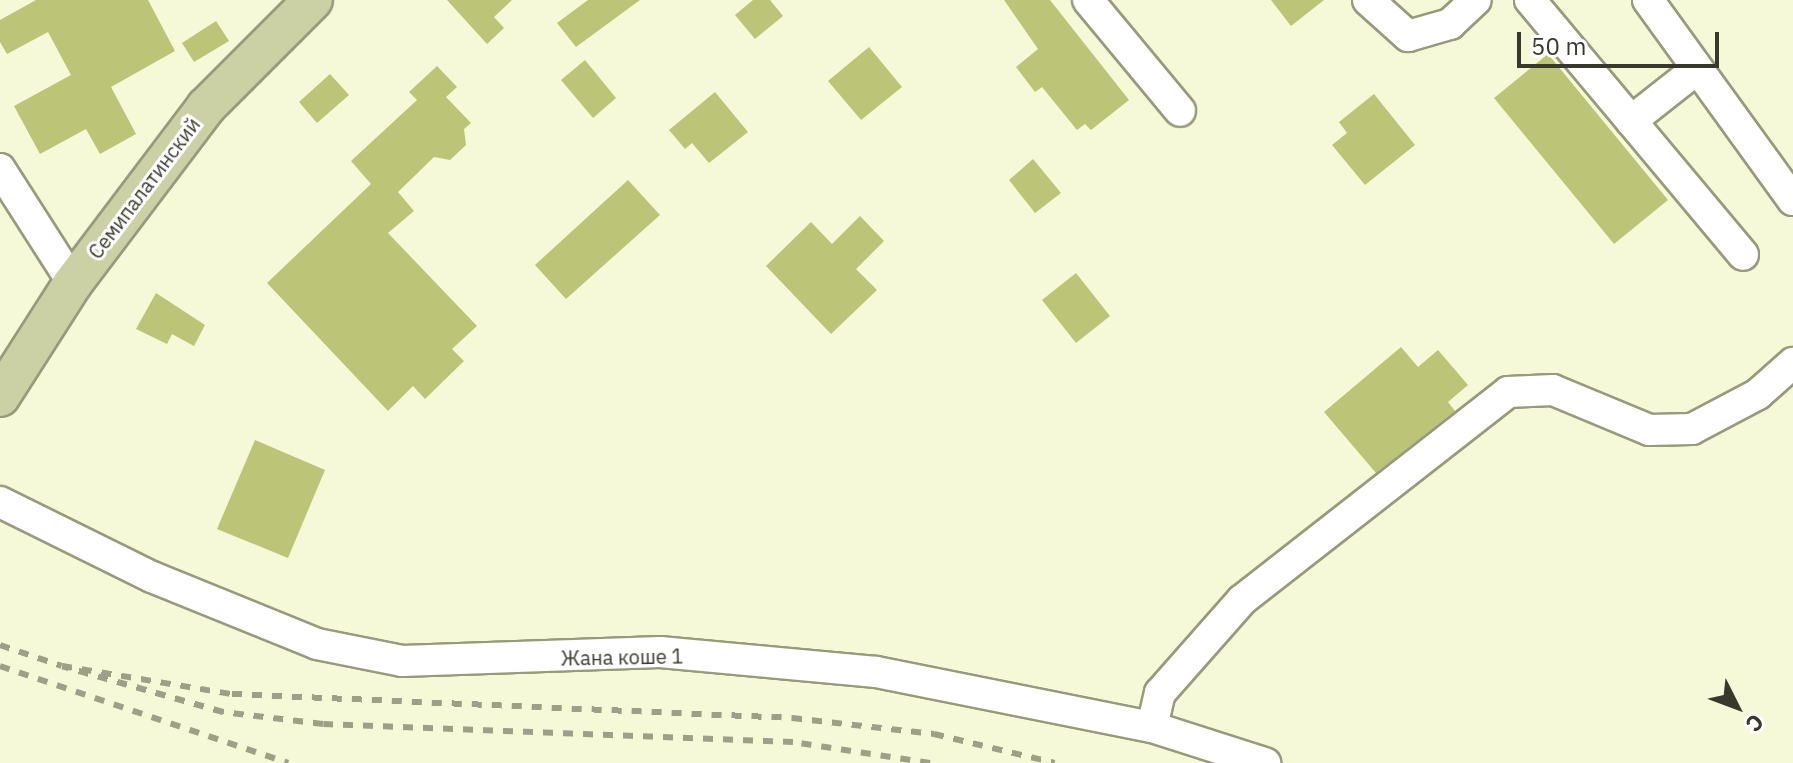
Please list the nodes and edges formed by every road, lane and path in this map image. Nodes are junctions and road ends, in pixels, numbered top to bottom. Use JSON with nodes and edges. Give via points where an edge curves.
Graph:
{"nodes":[{"id":1,"x":313,"y":0,"type":"edge"},
{"id":2,"x":1088,"y":0,"type":"edge"},
{"id":3,"x":1368,"y":0,"type":"edge"},
{"id":4,"x":1476,"y":0,"type":"edge"},
{"id":5,"x":1530,"y":0,"type":"edge"},
{"id":6,"x":1648,"y":0,"type":"edge"},
{"id":7,"x":1697,"y":69,"type":"junction"},
{"id":8,"x":1180,"y":111,"type":"dead end"},
{"id":9,"x":1631,"y":121,"type":"junction"},
{"id":10,"x":0,"y":169,"type":"edge"},
{"id":11,"x":1793,"y":200,"type":"edge"},
{"id":12,"x":1743,"y":255,"type":"dead end"},
{"id":13,"x":73,"y":283,"type":"junction"},
{"id":14,"x":1793,"y":363,"type":"edge"},
{"id":15,"x":0,"y":397,"type":"edge"},
{"id":16,"x":0,"y":502,"type":"edge"},
{"id":17,"x":1152,"y":727,"type":"junction"},
{"id":18,"x":1265,"y":763,"type":"edge"}],
"edges":[{"from":1,"to":13,"type":"main road","name":"Семипалатинский","via":[[206,107]]},
{"from":2,"to":8,"type":"street"},
{"from":3,"to":4,"type":"street","via":[[1408,36],[1450,24]]},
{"from":5,"to":9,"type":"street"},
{"from":6,"to":7,"type":"street"},
{"from":7,"to":9,"type":"street"},
{"from":7,"to":11,"type":"street"},
{"from":9,"to":12,"type":"street"},
{"from":10,"to":13,"type":"street"},
{"from":13,"to":15,"type":"main road","name":"Семипалатинский"},
{"from":14,"to":17,"type":"street","via":[[1758,394],[1692,429],[1649,430],[1553,390],[1508,392],[1242,600],[1160,693]]},
{"from":16,"to":17,"type":"street","name":"Жана коше 1","via":[[152,577],[331,647],[402,661],[660,652],[876,672]]},
{"from":17,"to":18,"type":"street","name":"Жана коше 1"}]}
